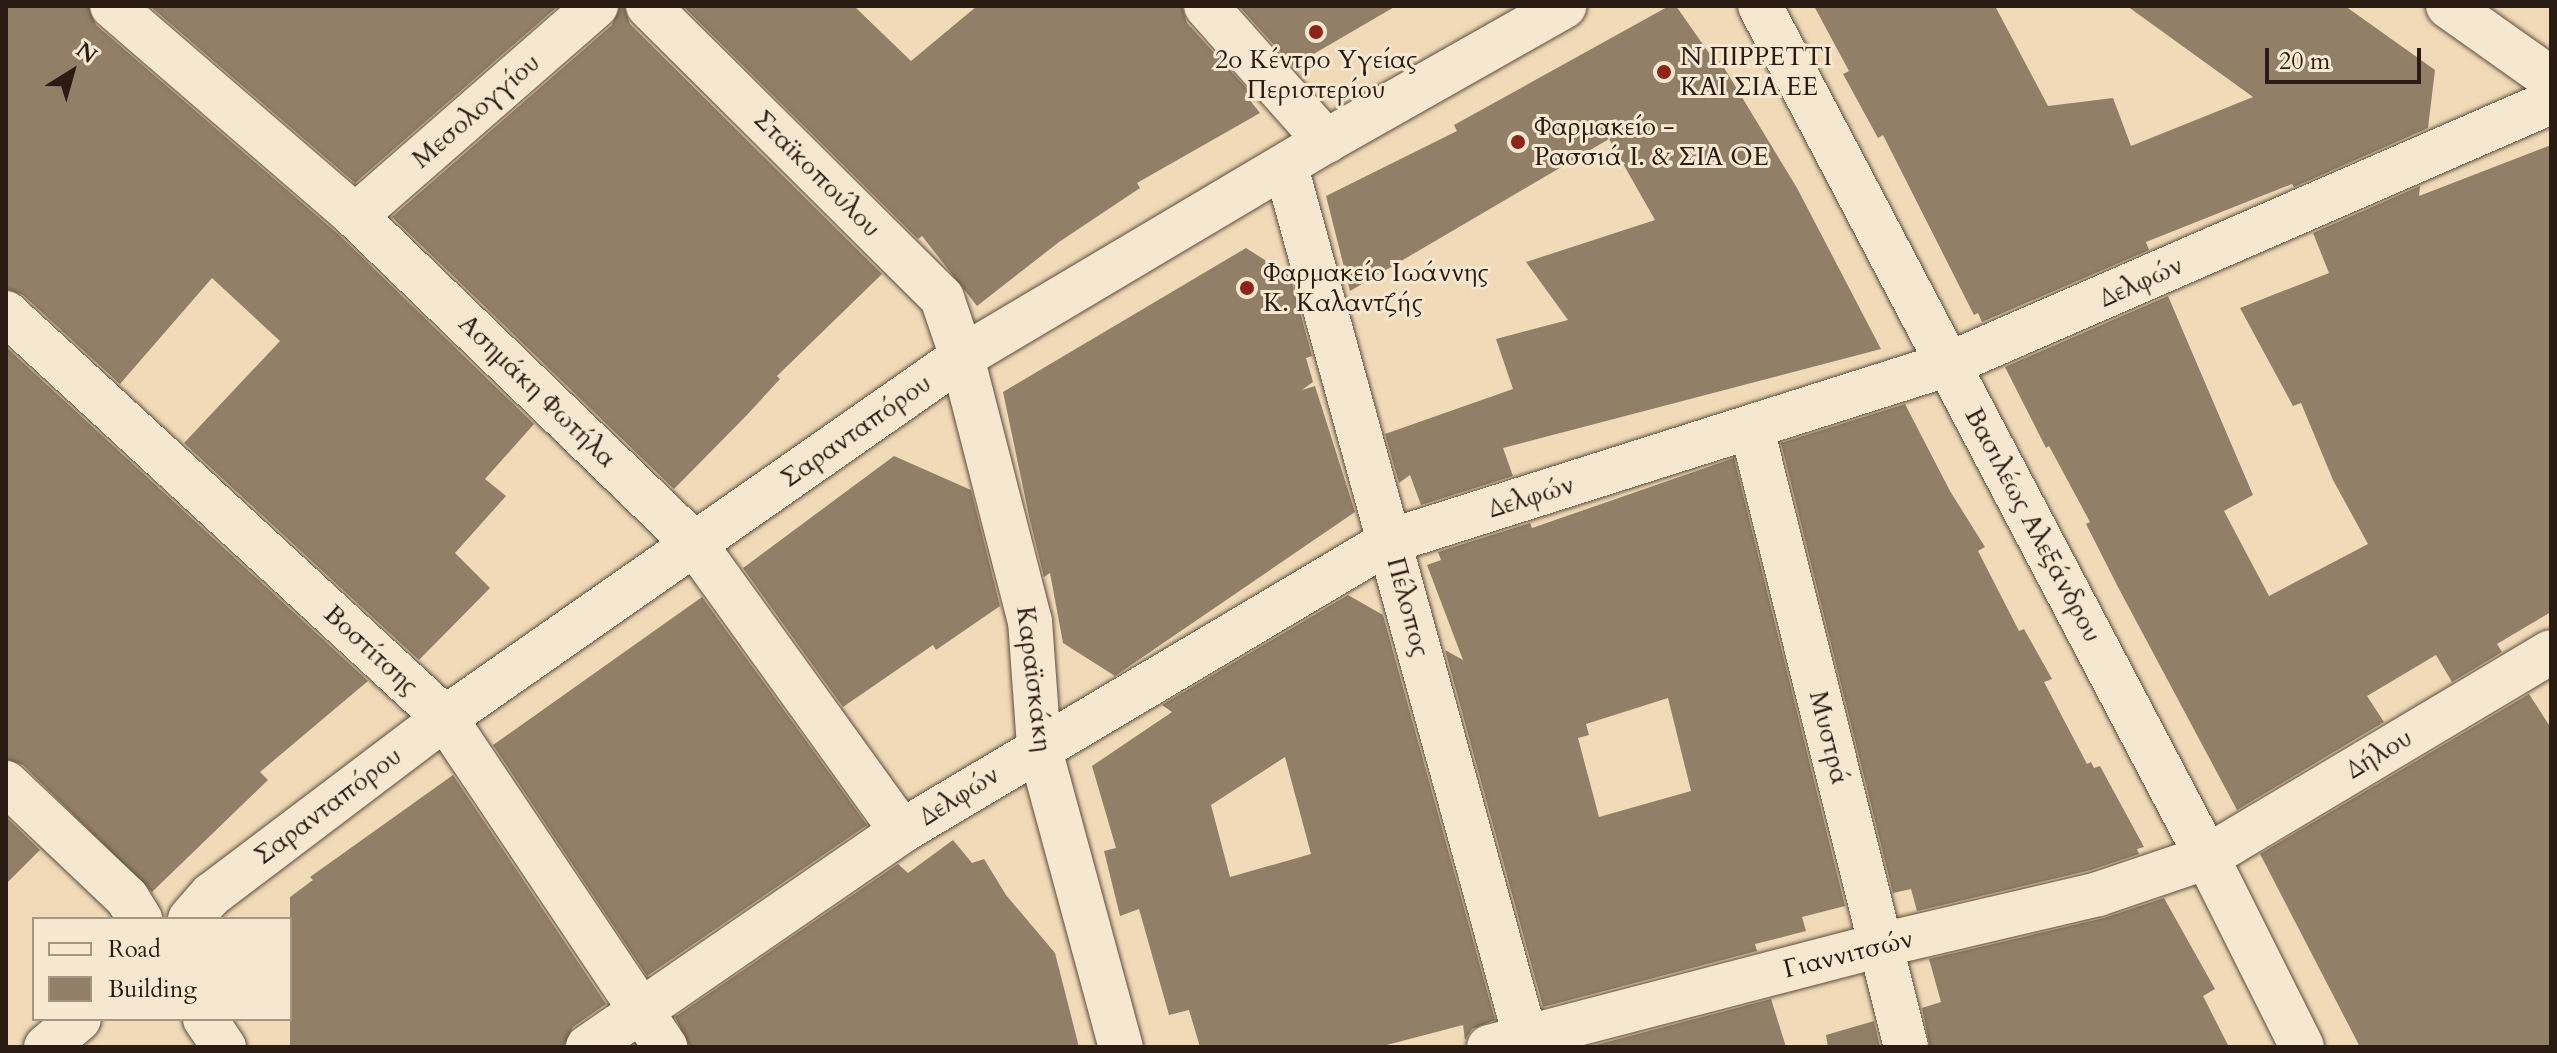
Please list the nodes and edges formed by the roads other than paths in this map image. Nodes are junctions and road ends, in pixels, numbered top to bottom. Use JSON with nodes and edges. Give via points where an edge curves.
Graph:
{"nodes":[{"id":1,"x":112,"y":6,"type":"edge"},
{"id":2,"x":596,"y":6,"type":"edge"},
{"id":3,"x":648,"y":6,"type":"edge"},
{"id":4,"x":1206,"y":6,"type":"edge"},
{"id":5,"x":1565,"y":6,"type":"edge"},
{"id":6,"x":1760,"y":6,"type":"edge"},
{"id":7,"x":2448,"y":6,"type":"edge"},
{"id":8,"x":2551,"y":79,"type":"edge"},
{"id":9,"x":2551,"y":102,"type":"edge"},
{"id":10,"x":1326,"y":141,"type":"junction"},
{"id":11,"x":1286,"y":167,"type":"junction"},
{"id":12,"x":355,"y":216,"type":"junction"},
{"id":13,"x":6,"y":313,"type":"edge"},
{"id":14,"x":962,"y":357,"type":"junction"},
{"id":15,"x":1949,"y":364,"type":"junction"},
{"id":16,"x":1752,"y":429,"type":"junction"},
{"id":17,"x":1390,"y":541,"type":"junction"},
{"id":18,"x":694,"y":543,"type":"junction"},
{"id":19,"x":2551,"y":652,"type":"edge"},
{"id":20,"x":445,"y":718,"type":"junction"},
{"id":21,"x":1039,"y":746,"type":"junction"},
{"id":22,"x":6,"y":783,"type":"edge"},
{"id":23,"x":902,"y":831,"type":"junction"},
{"id":24,"x":2207,"y":857,"type":"junction"},
{"id":25,"x":139,"y":917,"type":"edge"},
{"id":26,"x":192,"y":917,"type":"edge"},
{"id":27,"x":1881,"y":945,"type":"junction"},
{"id":28,"x":77,"y":1021,"type":"edge"},
{"id":29,"x":206,"y":1021,"type":"edge"},
{"id":30,"x":654,"y":1030,"type":"edge"},
{"id":31,"x":1514,"y":1044,"type":"edge"},
{"id":32,"x":46,"y":1047,"type":"edge"},
{"id":33,"x":224,"y":1047,"type":"edge"},
{"id":34,"x":588,"y":1047,"type":"edge"},
{"id":35,"x":1121,"y":1047,"type":"edge"},
{"id":36,"x":1906,"y":1047,"type":"edge"},
{"id":37,"x":2302,"y":1047,"type":"edge"}],
"edges":[{"from":1,"to":12,"type":"street","name":"Ασημάκη Φωτήλα"},
{"from":2,"to":12,"type":"street","name":"Μεσολογγίου"},
{"from":3,"to":14,"type":"street","name":"Σταϊκοπούλου","via":[[942,298]]},
{"from":4,"to":10,"type":"street"},
{"from":5,"to":10,"type":"street","name":"Σαρανταπόρου"},
{"from":6,"to":15,"type":"street","name":"Βασιλέως Αλεξάνδρου"},
{"from":7,"to":8,"type":"street"},
{"from":9,"to":15,"type":"street","name":"Δελφών"},
{"from":10,"to":11,"type":"street","name":"Σαρανταπόρου"},
{"from":11,"to":14,"type":"street","name":"Σαρανταπόρου"},
{"from":11,"to":17,"type":"street","name":"Πέλοπος"},
{"from":12,"to":18,"type":"street","name":"Ασημάκη Φωτήλα"},
{"from":13,"to":20,"type":"street","name":"Βοστίτσης"},
{"from":14,"to":18,"type":"street","name":"Σαρανταπόρου"},
{"from":14,"to":21,"type":"street","name":"Καραϊσκάκη","via":[[1030,621]]},
{"from":15,"to":16,"type":"street","name":"Δελφών"},
{"from":15,"to":24,"type":"street","name":"Βασιλέως Αλεξάνδρου"},
{"from":16,"to":17,"type":"street","name":"Δελφών"},
{"from":16,"to":27,"type":"street","name":"Μυστρά"},
{"from":17,"to":21,"type":"street","name":"Δελφών"},
{"from":17,"to":31,"type":"street","name":"Πέλοπος"},
{"from":18,"to":20,"type":"street","name":"Σαρανταπόρου"},
{"from":18,"to":23,"type":"street","name":"Ασημάκη Φωτήλα"},
{"from":19,"to":24,"type":"street","name":"Δήλου"},
{"from":20,"to":26,"type":"street","name":"Σαρανταπόρου","via":[[211,895]]},
{"from":20,"to":30,"type":"street","name":"Βοστίτσης"},
{"from":21,"to":23,"type":"street","name":"Δελφών"},
{"from":21,"to":35,"type":"street","name":"Καραϊσκάκη"},
{"from":22,"to":25,"type":"street","via":[[127,898]]},
{"from":23,"to":30,"type":"street","name":"Δελφών"},
{"from":24,"to":27,"type":"street","name":"Γιαννιτσών","via":[[2098,894]]},
{"from":24,"to":37,"type":"street","name":"Βασιλέως Αλεξάνδρου"},
{"from":27,"to":31,"type":"street","name":"Γιαννιτσών"},
{"from":27,"to":36,"type":"street","name":"Μυστρά"},
{"from":28,"to":32,"type":"street"},
{"from":29,"to":33,"type":"street"},
{"from":30,"to":34,"type":"street","name":"Δελφών"}]}
